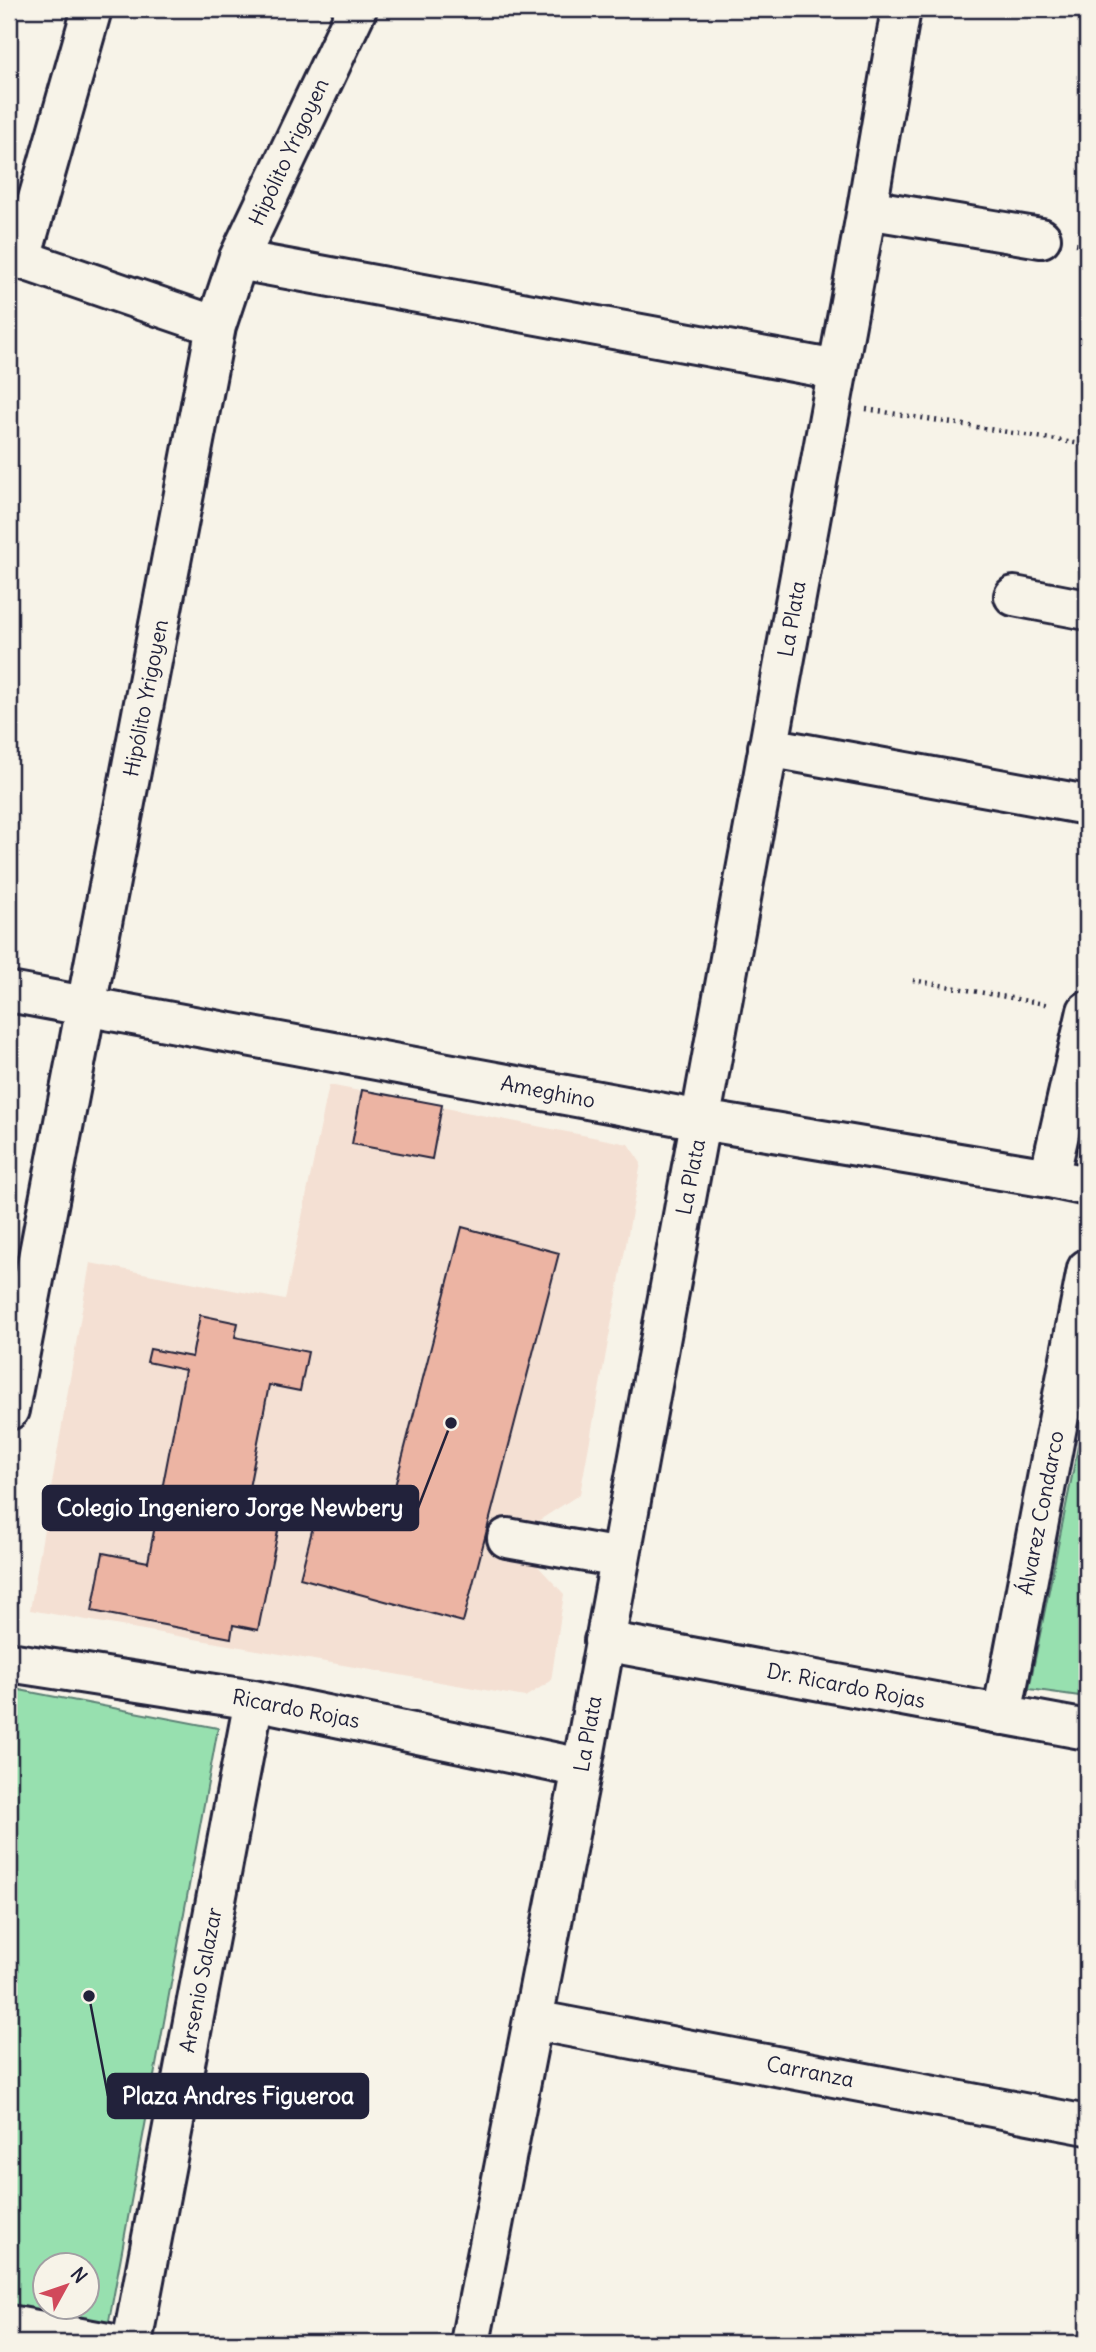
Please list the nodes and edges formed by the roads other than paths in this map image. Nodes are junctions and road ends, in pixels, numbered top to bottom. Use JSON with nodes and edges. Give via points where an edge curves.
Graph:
{"nodes":[{"id":1,"x":92,"y":9,"type":"edge"},
{"id":2,"x":357,"y":9,"type":"edge"},
{"id":3,"x":901,"y":9,"type":"edge"},
{"id":4,"x":867,"y":209,"type":"junction"},
{"id":5,"x":1041,"y":238,"type":"dead end"},
{"id":6,"x":15,"y":257,"type":"edge"},
{"id":7,"x":238,"y":260,"type":"junction"},
{"id":8,"x":216,"y":326,"type":"junction"},
{"id":9,"x":834,"y":386,"type":"junction"},
{"id":10,"x":1014,"y":596,"type":"dead end"},
{"id":11,"x":1087,"y":610,"type":"edge"},
{"id":12,"x":768,"y":747,"type":"junction"},
{"id":13,"x":1087,"y":805,"type":"edge"},
{"id":14,"x":9,"y":992,"type":"edge"},
{"id":15,"x":88,"y":1006,"type":"junction"},
{"id":16,"x":1087,"y":1011,"type":"edge"},
{"id":17,"x":701,"y":1120,"type":"junction"},
{"id":18,"x":1049,"y":1178,"type":"junction"},
{"id":19,"x":1087,"y":1186,"type":"edge"},
{"id":20,"x":1087,"y":1269,"type":"edge"},
{"id":21,"x":9,"y":1410,"type":"edge"},
{"id":22,"x":507,"y":1538,"type":"dead end"},
{"id":23,"x":620,"y":1559,"type":"junction"},
{"id":24,"x":604,"y":1641,"type":"junction"},
{"id":25,"x":9,"y":1662,"type":"edge"},
{"id":26,"x":254,"y":1700,"type":"junction"},
{"id":27,"x":1002,"y":1715,"type":"junction"},
{"id":28,"x":1087,"y":1731,"type":"edge"},
{"id":29,"x":582,"y":1768,"type":"junction"},
{"id":30,"x":533,"y":2020,"type":"junction"},
{"id":31,"x":1087,"y":2125,"type":"edge"},
{"id":32,"x":9,"y":2325,"type":"edge"},
{"id":33,"x":108,"y":2343,"type":"edge"},
{"id":34,"x":132,"y":2343,"type":"edge"},
{"id":35,"x":470,"y":2343,"type":"edge"}],
"edges":[{"from":1,"to":6,"type":"street"},
{"from":2,"to":7,"type":"street","name":"Hipólito Yrigoyen"},
{"from":3,"to":4,"type":"street","name":"La Plata"},
{"from":4,"to":5,"type":"street"},
{"from":4,"to":9,"type":"street","name":"La Plata"},
{"from":6,"to":8,"type":"street"},
{"from":7,"to":8,"type":"street","name":"Hipólito Yrigoyen"},
{"from":7,"to":9,"type":"street"},
{"from":8,"to":15,"type":"street","name":"Hipólito Yrigoyen"},
{"from":9,"to":12,"type":"street","name":"La Plata"},
{"from":10,"to":11,"type":"street"},
{"from":12,"to":13,"type":"street"},
{"from":12,"to":17,"type":"street","name":"La Plata"},
{"from":14,"to":15,"type":"street","name":"Ameghino"},
{"from":15,"to":17,"type":"street","name":"Ameghino"},
{"from":15,"to":21,"type":"street","name":"Hipólito Yrigoyen"},
{"from":16,"to":18,"type":"street"},
{"from":17,"to":18,"type":"street","name":"Ameghino"},
{"from":17,"to":23,"type":"street","name":"La Plata"},
{"from":18,"to":19,"type":"street","name":"Ameghino"},
{"from":20,"to":27,"type":"street","name":"Álvarez Condarco"},
{"from":22,"to":23,"type":"street"},
{"from":23,"to":24,"type":"street","name":"La Plata"},
{"from":24,"to":27,"type":"street","name":"Dr. Ricardo Rojas"},
{"from":24,"to":29,"type":"street","name":"La Plata"},
{"from":25,"to":26,"type":"street","name":"Ricardo Rojas"},
{"from":26,"to":29,"type":"street","name":"Ricardo Rojas"},
{"from":26,"to":34,"type":"street","name":"Arsenio Salazar"},
{"from":27,"to":28,"type":"street","name":"Dr. Ricardo Rojas"},
{"from":29,"to":30,"type":"street","name":"La Plata"},
{"from":30,"to":31,"type":"street","name":"Carranza"},
{"from":30,"to":35,"type":"street","name":"La Plata"},
{"from":32,"to":33,"type":"street"}]}
